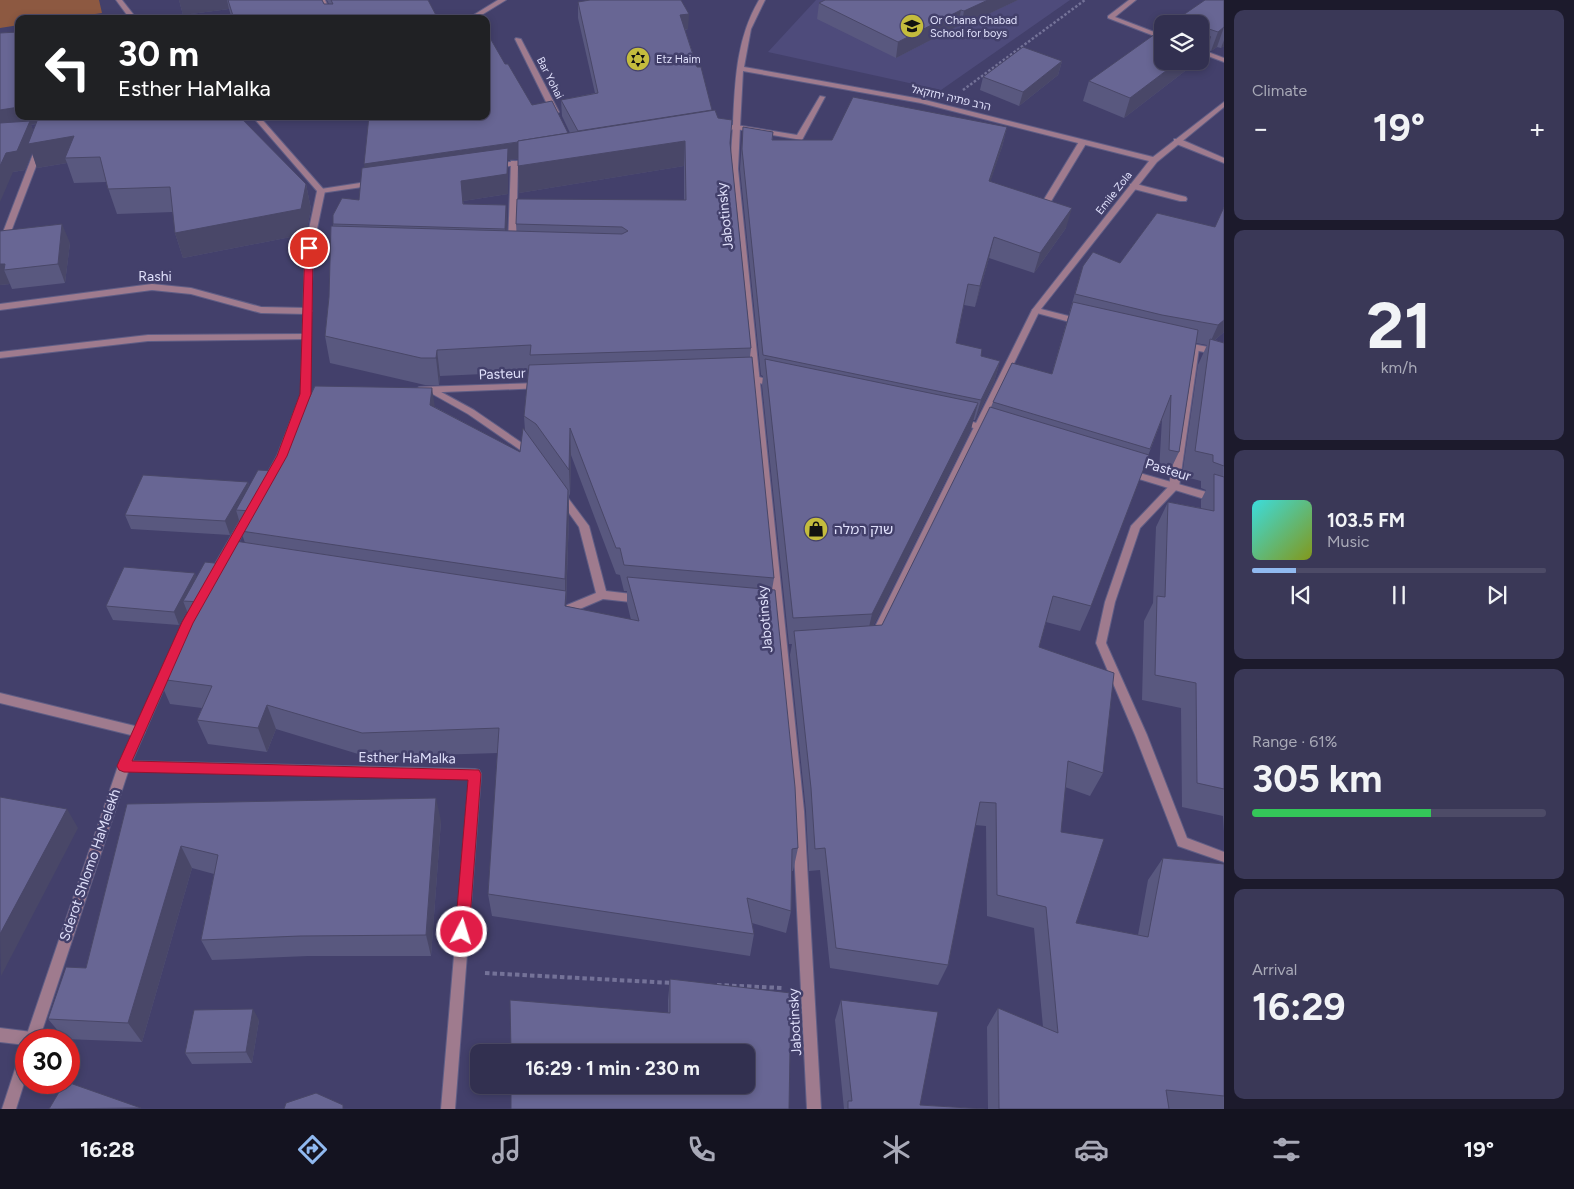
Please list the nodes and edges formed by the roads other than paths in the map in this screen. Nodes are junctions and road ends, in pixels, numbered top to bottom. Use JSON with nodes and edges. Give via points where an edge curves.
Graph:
{"nodes":[{"id":1,"x":119,"y":0,"type":"edge"},
{"id":2,"x":322,"y":0,"type":"edge"},
{"id":3,"x":503,"y":0,"type":"edge"},
{"id":4,"x":762,"y":0,"type":"edge"},
{"id":5,"x":1133,"y":0,"type":"edge"},
{"id":6,"x":131,"y":15,"type":"edge"},
{"id":7,"x":329,"y":15,"type":"edge"},
{"id":8,"x":477,"y":15,"type":"edge"},
{"id":9,"x":1154,"y":34,"type":"edge"},
{"id":10,"x":518,"y":39,"type":"dead end"},
{"id":11,"x":1209,"y":54,"type":"edge"},
{"id":12,"x":1224,"y":60,"type":"edge"},
{"id":13,"x":740,"y":68,"type":"junction"},
{"id":14,"x":822,"y":98,"type":"dead end"},
{"id":15,"x":1224,"y":104,"type":"edge"},
{"id":16,"x":558,"y":119,"type":"edge"},
{"id":17,"x":259,"y":120,"type":"edge"},
{"id":18,"x":736,"y":127,"type":"junction"},
{"id":19,"x":708,"y":132,"type":"edge"},
{"id":20,"x":42,"y":139,"type":"edge"},
{"id":21,"x":1177,"y":141,"type":"junction"},
{"id":22,"x":1084,"y":142,"type":"junction"},
{"id":23,"x":541,"y":160,"type":"edge"},
{"id":24,"x":1154,"y":160,"type":"junction"},
{"id":25,"x":1224,"y":161,"type":"edge"},
{"id":26,"x":514,"y":163,"type":"junction"},
{"id":27,"x":485,"y":167,"type":"edge"},
{"id":28,"x":379,"y":182,"type":"edge"},
{"id":29,"x":1133,"y":186,"type":"junction"},
{"id":30,"x":321,"y":190,"type":"junction"},
{"id":31,"x":1183,"y":199,"type":"dead end"},
{"id":32,"x":1047,"y":201,"type":"edge"},
{"id":33,"x":309,"y":248,"type":"junction"},
{"id":34,"x":0,"y":250,"type":"edge"},
{"id":35,"x":357,"y":250,"type":"edge"},
{"id":36,"x":512,"y":254,"type":"edge"},
{"id":37,"x":0,"y":307,"type":"edge"},
{"id":38,"x":1036,"y":310,"type":"junction"},
{"id":39,"x":308,"y":311,"type":"junction"},
{"id":40,"x":1088,"y":324,"type":"edge"},
{"id":41,"x":307,"y":337,"type":"junction"},
{"id":42,"x":1171,"y":343,"type":"edge"},
{"id":43,"x":1196,"y":348,"type":"junction"},
{"id":44,"x":1224,"y":353,"type":"edge"},
{"id":45,"x":0,"y":355,"type":"edge"},
{"id":46,"x":755,"y":379,"type":"junction"},
{"id":47,"x":726,"y":380,"type":"edge"},
{"id":48,"x":784,"y":385,"type":"edge"},
{"id":49,"x":550,"y":386,"type":"edge"},
{"id":50,"x":413,"y":390,"type":"edge"},
{"id":51,"x":432,"y":390,"type":"junction"},
{"id":52,"x":951,"y":420,"type":"edge"},
{"id":53,"x":979,"y":426,"type":"junction"},
{"id":54,"x":998,"y":432,"type":"edge"},
{"id":55,"x":539,"y":462,"type":"edge"},
{"id":56,"x":1118,"y":469,"type":"edge"},
{"id":57,"x":556,"y":486,"type":"edge"},
{"id":58,"x":1174,"y":487,"type":"junction"},
{"id":59,"x":262,"y":490,"type":"edge"},
{"id":60,"x":1224,"y":501,"type":"edge"},
{"id":61,"x":253,"y":508,"type":"edge"},
{"id":62,"x":210,"y":582,"type":"edge"},
{"id":63,"x":602,"y":596,"type":"junction"},
{"id":64,"x":201,"y":598,"type":"edge"},
{"id":65,"x":651,"y":600,"type":"edge"},
{"id":66,"x":557,"y":610,"type":"edge"},
{"id":67,"x":870,"y":646,"type":"edge"},
{"id":68,"x":0,"y":698,"type":"edge"},
{"id":69,"x":139,"y":732,"type":"junction"},
{"id":70,"x":124,"y":766,"type":"junction"},
{"id":71,"x":1224,"y":857,"type":"edge"},
{"id":72,"x":36,"y":1029,"type":"edge"},
{"id":73,"x":0,"y":1035,"type":"edge"},
{"id":74,"x":15,"y":1037,"type":"edge"},
{"id":75,"x":15,"y":1091,"type":"edge"},
{"id":76,"x":9,"y":1109,"type":"edge"},
{"id":77,"x":448,"y":1109,"type":"edge"},
{"id":78,"x":814,"y":1109,"type":"edge"}],
"edges":[{"from":1,"to":6,"type":"street"},
{"from":2,"to":7,"type":"street"},
{"from":3,"to":8,"type":"street"},
{"from":4,"to":13,"type":"street","name":"Jabotinsky","via":[[753,13]]},
{"from":5,"to":9,"type":"street","via":[[1110,17]]},
{"from":10,"to":16,"type":"street","name":"Bar Yohai"},
{"from":11,"to":12,"type":"street"},
{"from":13,"to":18,"type":"street","name":"Jabotinsky"},
{"from":13,"to":22,"type":"street","name":"הרב פתיה יחזקאל","via":[[942,106]]},
{"from":14,"to":18,"type":"street","via":[[799,138]]},
{"from":15,"to":21,"type":"street","name":"Emile Zola"},
{"from":17,"to":30,"type":"street"},
{"from":18,"to":19,"type":"street"},
{"from":18,"to":46,"type":"street","name":"Jabotinsky","via":[[734,169]]},
{"from":20,"to":34,"type":"street"},
{"from":21,"to":24,"type":"street","name":"Emile Zola"},
{"from":21,"to":25,"type":"street"},
{"from":22,"to":24,"type":"street","name":"הרב פתיה יחזקאל"},
{"from":22,"to":32,"type":"street"},
{"from":23,"to":26,"type":"street"},
{"from":24,"to":29,"type":"street","name":"Emile Zola"},
{"from":26,"to":27,"type":"street"},
{"from":26,"to":36,"type":"street"},
{"from":28,"to":30,"type":"street"},
{"from":29,"to":31,"type":"street"},
{"from":29,"to":38,"type":"street","name":"Emile Zola"},
{"from":30,"to":33,"type":"street"},
{"from":33,"to":35,"type":"street"},
{"from":33,"to":39,"type":"street"},
{"from":37,"to":39,"type":"street","name":"Rashi","via":[[152,288],[191,291],[261,310]]},
{"from":38,"to":40,"type":"street"},
{"from":38,"to":53,"type":"street","name":"Emile Zola"},
{"from":39,"to":41,"type":"street"},
{"from":41,"to":45,"type":"street","via":[[148,338]]},
{"from":41,"to":59,"type":"street","via":[[310,394],[282,456]]},
{"from":42,"to":43,"type":"street"},
{"from":43,"to":44,"type":"street"},
{"from":43,"to":58,"type":"street"},
{"from":46,"to":47,"type":"street"},
{"from":46,"to":48,"type":"street"},
{"from":46,"to":78,"type":"street","name":"Jabotinsky","via":[[774,611],[787,650]]},
{"from":49,"to":51,"type":"street","name":"Pasteur"},
{"from":50,"to":51,"type":"street","name":"Pasteur"},
{"from":51,"to":55,"type":"street","via":[[471,412],[533,454]]},
{"from":52,"to":53,"type":"street"},
{"from":53,"to":54,"type":"street"},
{"from":53,"to":67,"type":"street","name":"Emile Zola"},
{"from":56,"to":58,"type":"street","name":"Pasteur"},
{"from":57,"to":63,"type":"street","via":[[584,526]]},
{"from":58,"to":60,"type":"street","name":"Pasteur"},
{"from":58,"to":71,"type":"street","via":[[1136,526],[1110,602],[1101,643],[1182,842]]},
{"from":61,"to":62,"type":"street","via":[[228,560]]},
{"from":63,"to":65,"type":"street"},
{"from":63,"to":66,"type":"street","via":[[567,611]]},
{"from":64,"to":69,"type":"street","name":"Sderot Shlomo HaMelekh"},
{"from":68,"to":69,"type":"street"},
{"from":69,"to":70,"type":"street","name":"Sderot Shlomo HaMelekh"},
{"from":70,"to":72,"type":"street","name":"Sderot Shlomo HaMelekh"},
{"from":70,"to":77,"type":"street","name":"Esther HaMalka","via":[[475,774]]},
{"from":73,"to":74,"type":"street"},
{"from":75,"to":76,"type":"street"}]}
